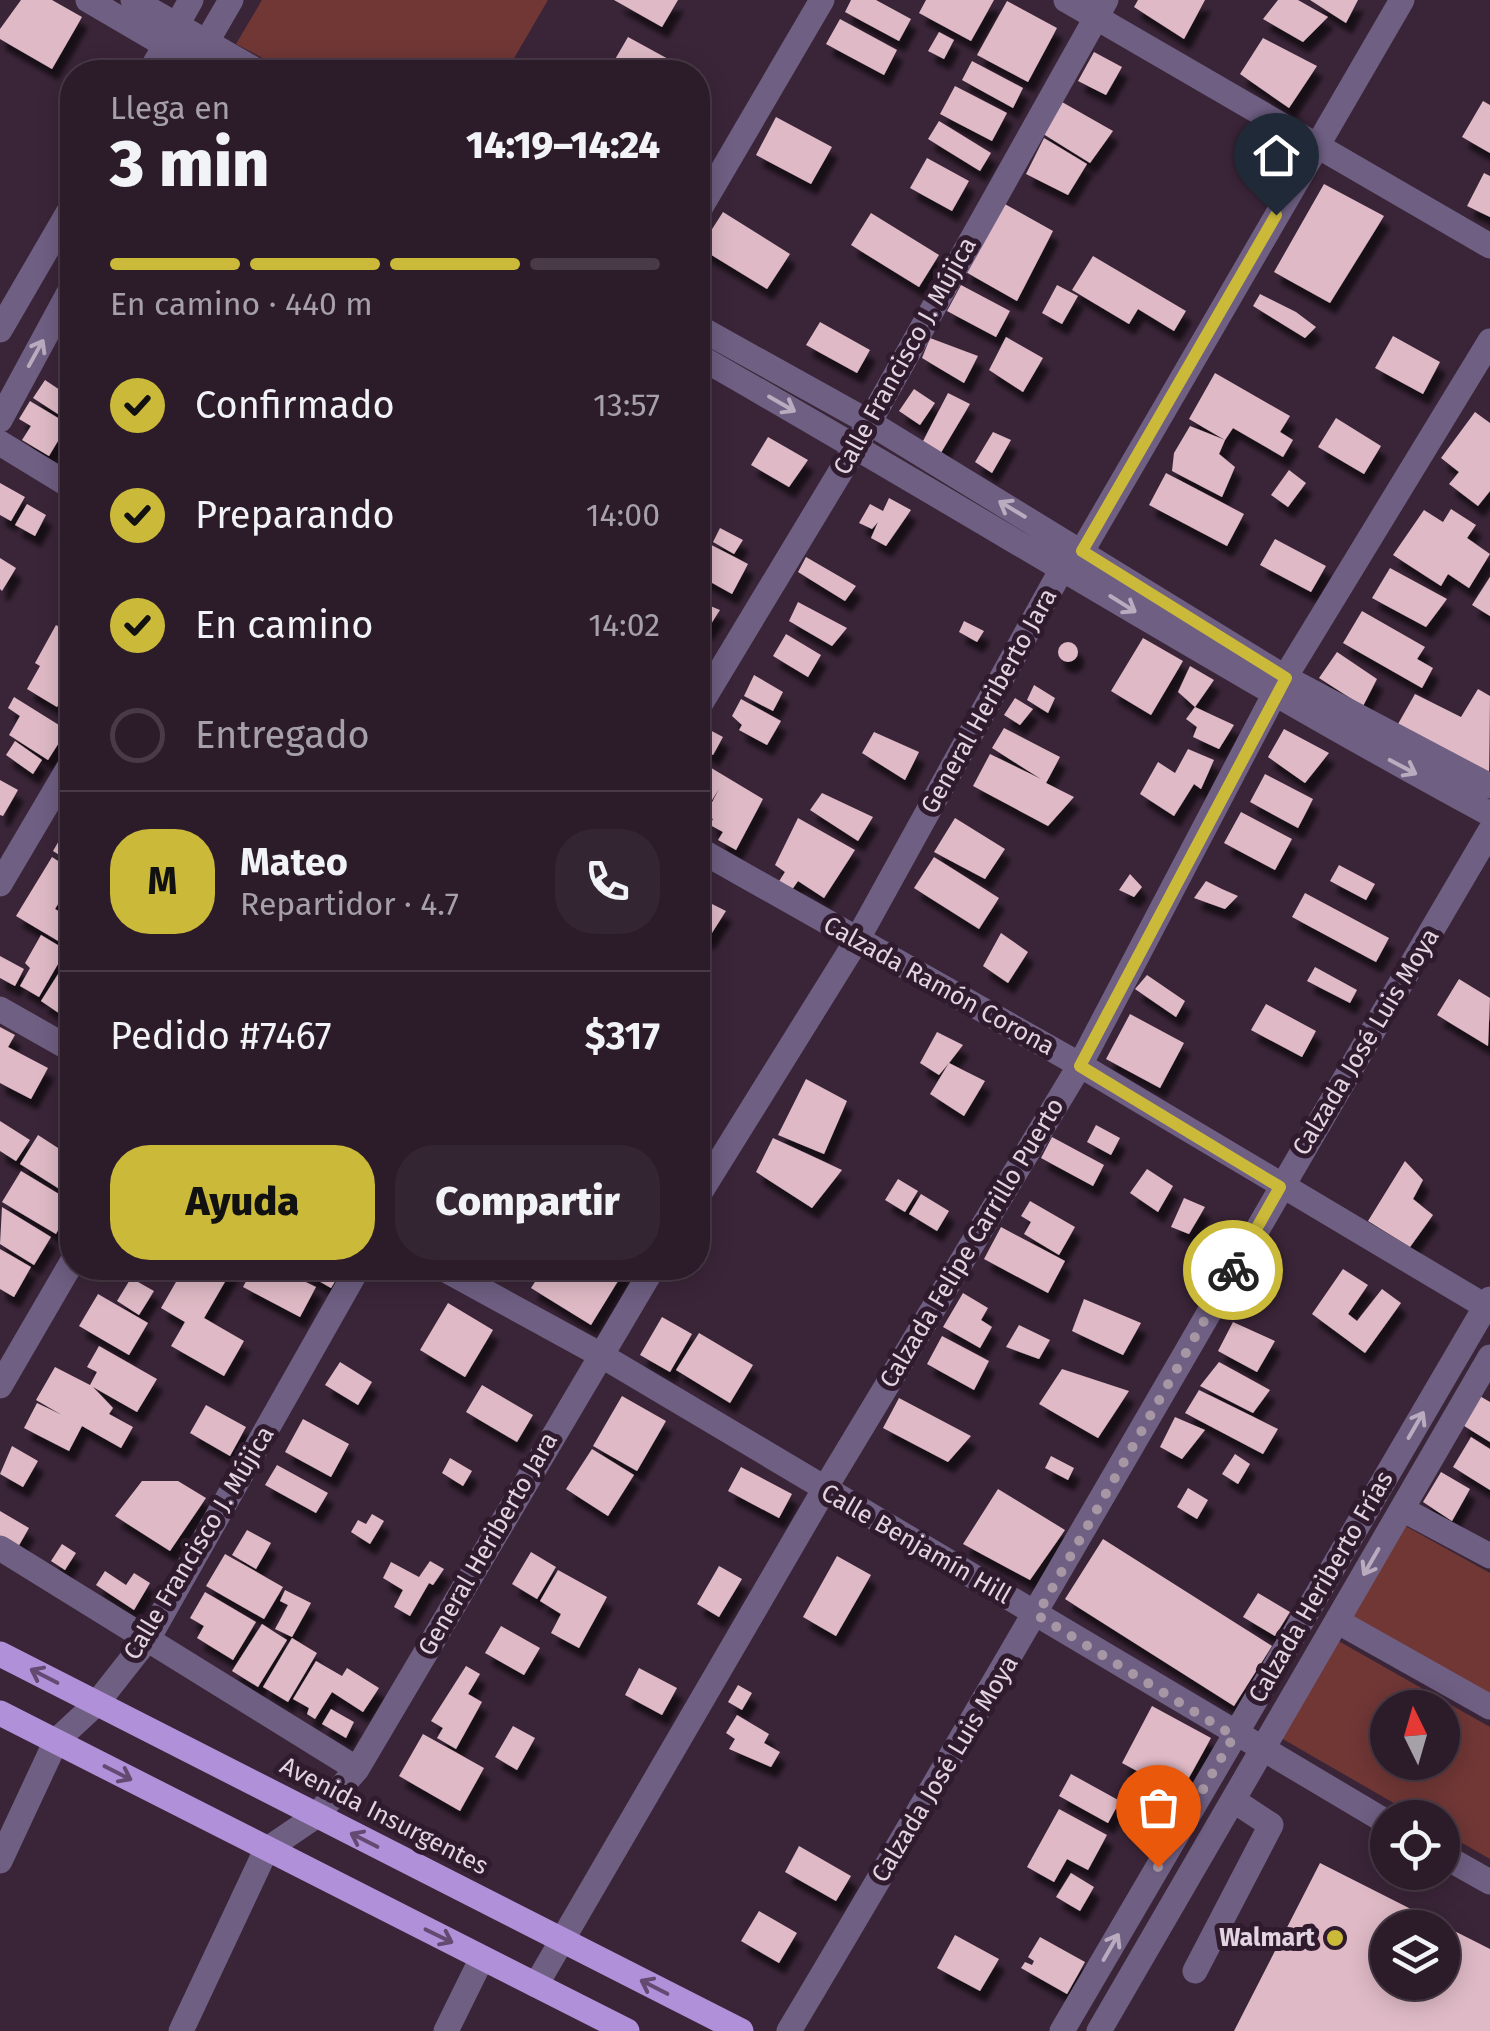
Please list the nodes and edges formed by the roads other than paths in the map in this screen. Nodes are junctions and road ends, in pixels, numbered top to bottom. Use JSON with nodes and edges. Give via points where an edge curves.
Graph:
{"nodes":[{"id":1,"x":88,"y":0,"type":"edge"},
{"id":2,"x":133,"y":0,"type":"edge"},
{"id":3,"x":192,"y":0,"type":"edge"},
{"id":4,"x":231,"y":0,"type":"edge"},
{"id":5,"x":822,"y":0,"type":"edge"},
{"id":6,"x":1066,"y":0,"type":"edge"},
{"id":7,"x":1402,"y":0,"type":"edge"},
{"id":8,"x":1101,"y":9,"type":"edge"},
{"id":9,"x":171,"y":35,"type":"junction"},
{"id":10,"x":157,"y":60,"type":"edge"},
{"id":11,"x":198,"y":60,"type":"edge"},
{"id":12,"x":201,"y":60,"type":"edge"},
{"id":13,"x":1314,"y":148,"type":"junction"},
{"id":14,"x":710,"y":191,"type":"edge"},
{"id":15,"x":60,"y":227,"type":"edge"},
{"id":16,"x":1490,"y":246,"type":"edge"},
{"id":17,"x":60,"y":308,"type":"edge"},
{"id":18,"x":0,"y":330,"type":"edge"},
{"id":19,"x":710,"y":334,"type":"edge"},
{"id":20,"x":1490,"y":342,"type":"edge"},
{"id":21,"x":710,"y":363,"type":"edge"},
{"id":22,"x":0,"y":420,"type":"edge"},
{"id":23,"x":867,"y":421,"type":"junction"},
{"id":24,"x":0,"y":443,"type":"edge"},
{"id":25,"x":856,"y":446,"type":"junction"},
{"id":26,"x":60,"y":480,"type":"edge"},
{"id":27,"x":1073,"y":559,"type":"junction"},
{"id":28,"x":1280,"y":687,"type":"junction"},
{"id":29,"x":710,"y":688,"type":"edge"},
{"id":30,"x":60,"y":782,"type":"edge"},
{"id":31,"x":1490,"y":786,"type":"edge"},
{"id":32,"x":1490,"y":814,"type":"edge"},
{"id":33,"x":1490,"y":831,"type":"edge"},
{"id":34,"x":710,"y":857,"type":"edge"},
{"id":35,"x":0,"y":884,"type":"edge"},
{"id":36,"x":857,"y":940,"type":"junction"},
{"id":37,"x":0,"y":1008,"type":"edge"},
{"id":38,"x":60,"y":1043,"type":"edge"},
{"id":39,"x":1080,"y":1066,"type":"junction"},
{"id":40,"x":710,"y":1177,"type":"edge"},
{"id":41,"x":1280,"y":1187,"type":"junction"},
{"id":42,"x":62,"y":1280,"type":"edge"},
{"id":43,"x":351,"y":1280,"type":"edge"},
{"id":44,"x":464,"y":1280,"type":"edge"},
{"id":45,"x":645,"y":1280,"type":"edge"},
{"id":46,"x":1488,"y":1305,"type":"edge"},
{"id":47,"x":599,"y":1354,"type":"junction"},
{"id":48,"x":1490,"y":1357,"type":"edge"},
{"id":49,"x":0,"y":1386,"type":"edge"},
{"id":50,"x":824,"y":1490,"type":"junction"},
{"id":51,"x":1402,"y":1508,"type":"junction"},
{"id":52,"x":0,"y":1548,"type":"edge"},
{"id":53,"x":1490,"y":1556,"type":"edge"},
{"id":54,"x":1037,"y":1615,"type":"junction"},
{"id":55,"x":1336,"y":1622,"type":"junction"},
{"id":56,"x":149,"y":1638,"type":"junction"},
{"id":57,"x":0,"y":1654,"type":"edge"},
{"id":58,"x":97,"y":1703,"type":"junction"},
{"id":59,"x":1490,"y":1708,"type":"edge"},
{"id":60,"x":0,"y":1713,"type":"edge"},
{"id":61,"x":1234,"y":1736,"type":"junction"},
{"id":62,"x":56,"y":1741,"type":"junction"},
{"id":63,"x":1261,"y":1751,"type":"junction"},
{"id":64,"x":357,"y":1769,"type":"junction"},
{"id":65,"x":1233,"y":1800,"type":"junction"},
{"id":66,"x":1370,"y":1813,"type":"edge"},
{"id":67,"x":316,"y":1816,"type":"junction"},
{"id":68,"x":266,"y":1850,"type":"junction"},
{"id":69,"x":0,"y":1861,"type":"edge"},
{"id":70,"x":1460,"y":1864,"type":"edge"},
{"id":71,"x":1490,"y":1882,"type":"edge"},
{"id":72,"x":560,"y":1939,"type":"junction"},
{"id":73,"x":482,"y":1958,"type":"junction"},
{"id":74,"x":1195,"y":1971,"type":"dead end"},
{"id":75,"x":536,"y":1985,"type":"junction"},
{"id":76,"x":181,"y":2031,"type":"edge"},
{"id":77,"x":446,"y":2031,"type":"edge"},
{"id":78,"x":627,"y":2031,"type":"edge"},
{"id":79,"x":741,"y":2031,"type":"edge"},
{"id":80,"x":789,"y":2031,"type":"edge"},
{"id":81,"x":1062,"y":2031,"type":"edge"},
{"id":82,"x":1099,"y":2031,"type":"edge"}],
"edges":[{"from":1,"to":9,"type":"street"},
{"from":2,"to":9,"type":"street"},
{"from":3,"to":9,"type":"street"},
{"from":4,"to":12,"type":"street"},
{"from":5,"to":14,"type":"street"},
{"from":6,"to":8,"type":"street"},
{"from":7,"to":13,"type":"street","name":"General Heriberto Jara"},
{"from":8,"to":13,"type":"street"},
{"from":8,"to":23,"type":"street","name":"Calle Francisco J. Mújica"},
{"from":9,"to":10,"type":"street"},
{"from":9,"to":11,"type":"street"},
{"from":13,"to":16,"type":"street"},
{"from":13,"to":27,"type":"street","name":"General Heriberto Jara"},
{"from":15,"to":18,"type":"street"},
{"from":22,"to":17,"type":"street","one_way":true},
{"from":19,"to":23,"type":"street"},
{"from":20,"to":28,"type":"street","name":"Calzada Felipe Carrillo Puerto"},
{"from":21,"to":25,"type":"street","one_way":true},
{"from":23,"to":25,"type":"street","name":"Calle Francisco J. Mújica"},
{"from":27,"to":23,"type":"street","one_way":true},
{"from":24,"to":26,"type":"street"},
{"from":25,"to":27,"type":"street"},
{"from":25,"to":29,"type":"street","name":"Calle Francisco J. Mújica"},
{"from":27,"to":28,"type":"street"},
{"from":27,"to":36,"type":"street","name":"General Heriberto Jara"},
{"from":28,"to":31,"type":"street"},
{"from":28,"to":32,"type":"street","one_way":true},
{"from":28,"to":39,"type":"street","name":"Calzada Felipe Carrillo Puerto"},
{"from":30,"to":35,"type":"street"},
{"from":33,"to":41,"type":"street","name":"Calzada José Luis Moya"},
{"from":34,"to":36,"type":"street","name":"Calzada Ramón Corona"},
{"from":36,"to":39,"type":"street","name":"Calzada Ramón Corona"},
{"from":36,"to":40,"type":"street","name":"General Heriberto Jara"},
{"from":37,"to":38,"type":"street"},
{"from":39,"to":41,"type":"street","name":"Calzada Ramón Corona"},
{"from":39,"to":50,"type":"street","name":"Calzada Felipe Carrillo Puerto"},
{"from":41,"to":46,"type":"street","name":"Calzada Ramón Corona"},
{"from":41,"to":54,"type":"street","name":"Calzada José Luis Moya"},
{"from":42,"to":49,"type":"street"},
{"from":43,"to":56,"type":"street","name":"Calle Francisco J. Mújica"},
{"from":44,"to":47,"type":"street","name":"Calle Benjamín Hill"},
{"from":45,"to":47,"type":"street","name":"General Heriberto Jara"},
{"from":61,"to":46,"type":"street","name":"Calzada Heriberto Frías","one_way":true},
{"from":47,"to":50,"type":"street","name":"Calle Benjamín Hill"},
{"from":47,"to":64,"type":"street","name":"General Heriberto Jara"},
{"from":48,"to":51,"type":"street","name":"Calzada Heriberto Frías"},
{"from":50,"to":54,"type":"street","name":"Calle Benjamín Hill"},
{"from":50,"to":72,"type":"street","name":"Calzada Felipe Carrillo Puerto"},
{"from":51,"to":53,"type":"street"},
{"from":51,"to":55,"type":"street","name":"Calzada Heriberto Frías","one_way":true},
{"from":52,"to":56,"type":"street"},
{"from":54,"to":61,"type":"street","name":"Calle Benjamín Hill"},
{"from":54,"to":80,"type":"street","name":"Calzada José Luis Moya"},
{"from":55,"to":59,"type":"street"},
{"from":55,"to":63,"type":"street","name":"Calzada Heriberto Frías"},
{"from":56,"to":58,"type":"street","name":"Calle Francisco J. Mújica"},
{"from":56,"to":64,"type":"street"},
{"from":58,"to":57,"type":"main road","name":"Avenida Insurgentes","one_way":true},
{"from":58,"to":62,"type":"street","name":"Calle Francisco J. Mújica"},
{"from":58,"to":67,"type":"main road","name":"Avenida Insurgentes"},
{"from":60,"to":62,"type":"main road"},
{"from":61,"to":63,"type":"street","name":"Calle Benjamín Hill"},
{"from":81,"to":61,"type":"street","name":"Calzada Heriberto Frías","one_way":true},
{"from":62,"to":68,"type":"main road","one_way":true},
{"from":62,"to":69,"type":"street","name":"Calle Francisco J. Mújica"},
{"from":63,"to":65,"type":"street","name":"Calzada Heriberto Frías"},
{"from":63,"to":66,"type":"street","name":"Calle Benjamín Hill"},
{"from":64,"to":67,"type":"street","name":"General Heriberto Jara"},
{"from":65,"to":74,"type":"street","via":[[1271,1826]]},
{"from":65,"to":82,"type":"street","name":"Calzada Heriberto Frías"},
{"from":67,"to":68,"type":"street","name":"General Heriberto Jara"},
{"from":72,"to":67,"type":"main road","name":"Avenida Insurgentes","one_way":true},
{"from":68,"to":73,"type":"main road","one_way":true},
{"from":68,"to":76,"type":"street"},
{"from":70,"to":71,"type":"street"},
{"from":72,"to":75,"type":"street","name":"Calzada Felipe Carrillo Puerto"},
{"from":79,"to":72,"type":"main road","name":"Avenida Insurgentes","one_way":true},
{"from":73,"to":75,"type":"main road"},
{"from":73,"to":77,"type":"street"},
{"from":75,"to":78,"type":"main road"}]}
